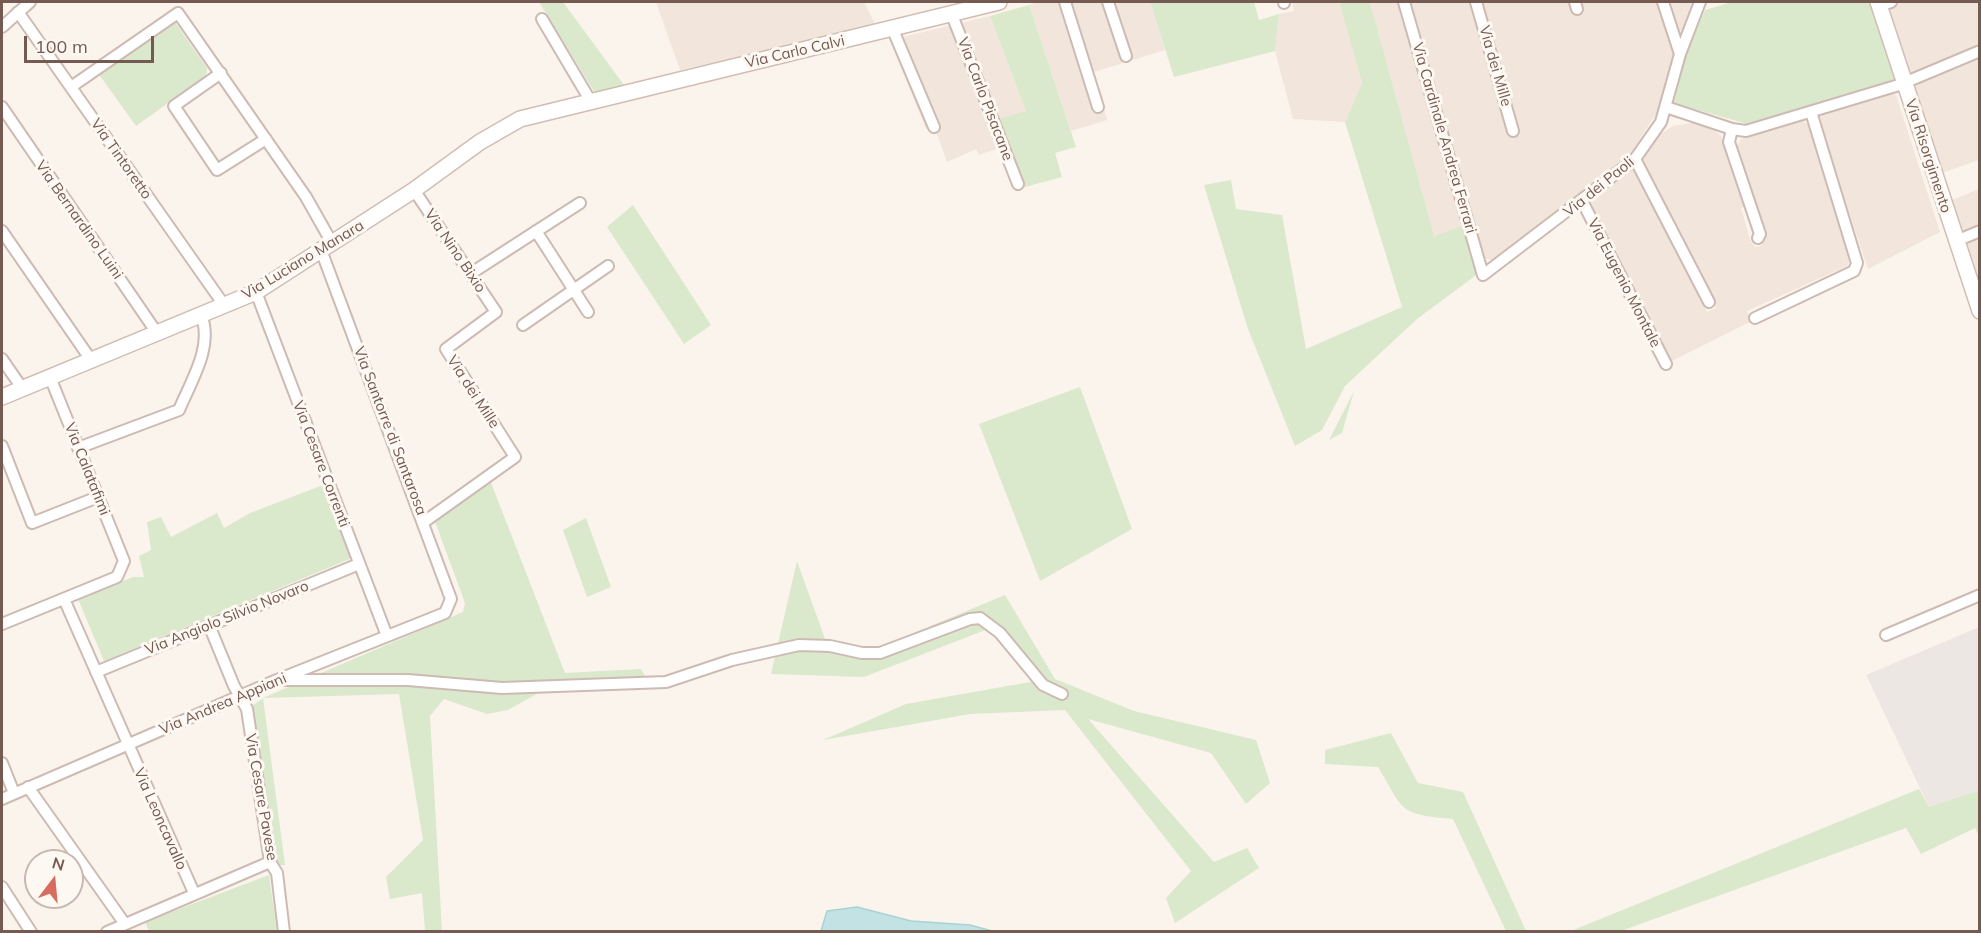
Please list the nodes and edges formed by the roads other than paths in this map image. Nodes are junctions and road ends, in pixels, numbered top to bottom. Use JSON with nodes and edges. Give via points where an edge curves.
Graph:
{"nodes":[{"id":1,"x":30,"y":2,"type":"edge"},
{"id":2,"x":999,"y":2,"type":"edge"},
{"id":3,"x":1065,"y":2,"type":"edge"},
{"id":4,"x":1108,"y":2,"type":"edge"},
{"id":5,"x":1404,"y":2,"type":"edge"},
{"id":6,"x":1476,"y":2,"type":"edge"},
{"id":7,"x":1663,"y":2,"type":"edge"},
{"id":8,"x":1700,"y":2,"type":"edge"},
{"id":9,"x":1883,"y":3,"type":"edge"},
{"id":10,"x":18,"y":12,"type":"junction"},
{"id":11,"x":952,"y":15,"type":"junction"},
{"id":12,"x":542,"y":19,"type":"dead end"},
{"id":13,"x":2,"y":27,"type":"edge"},
{"id":14,"x":893,"y":30,"type":"junction"},
{"id":15,"x":1980,"y":51,"type":"edge"},
{"id":16,"x":1680,"y":54,"type":"junction"},
{"id":17,"x":1126,"y":56,"type":"dead end"},
{"id":18,"x":221,"y":73,"type":"junction"},
{"id":19,"x":1904,"y":83,"type":"junction"},
{"id":20,"x":71,"y":87,"type":"junction"},
{"id":21,"x":590,"y":100,"type":"junction"},
{"id":22,"x":2,"y":107,"type":"edge"},
{"id":23,"x":1098,"y":107,"type":"dead end"},
{"id":24,"x":1666,"y":107,"type":"junction"},
{"id":25,"x":1811,"y":112,"type":"junction"},
{"id":26,"x":934,"y":127,"type":"dead end"},
{"id":27,"x":1732,"y":129,"type":"junction"},
{"id":28,"x":1513,"y":131,"type":"dead end"},
{"id":29,"x":266,"y":139,"type":"junction"},
{"id":30,"x":1635,"y":159,"type":"junction"},
{"id":31,"x":1018,"y":184,"type":"dead end"},
{"id":32,"x":414,"y":190,"type":"junction"},
{"id":33,"x":1582,"y":201,"type":"junction"},
{"id":34,"x":580,"y":203,"type":"dead end"},
{"id":35,"x":2,"y":231,"type":"edge"},
{"id":36,"x":536,"y":231,"type":"junction"},
{"id":37,"x":1980,"y":231,"type":"edge"},
{"id":38,"x":1758,"y":238,"type":"dead end"},
{"id":39,"x":1956,"y":241,"type":"junction"},
{"id":40,"x":326,"y":247,"type":"junction"},
{"id":41,"x":608,"y":266,"type":"dead end"},
{"id":42,"x":470,"y":274,"type":"junction"},
{"id":43,"x":1483,"y":275,"type":"joint"},
{"id":44,"x":574,"y":289,"type":"junction"},
{"id":45,"x":256,"y":292,"type":"junction"},
{"id":46,"x":1709,"y":302,"type":"dead end"},
{"id":47,"x":224,"y":305,"type":"junction"},
{"id":48,"x":1979,"y":308,"type":"edge"},
{"id":49,"x":496,"y":312,"type":"joint"},
{"id":50,"x":588,"y":312,"type":"dead end"},
{"id":51,"x":201,"y":315,"type":"junction"},
{"id":52,"x":1755,"y":318,"type":"dead end"},
{"id":53,"x":523,"y":325,"type":"dead end"},
{"id":54,"x":157,"y":333,"type":"junction"},
{"id":55,"x":2,"y":359,"type":"edge"},
{"id":56,"x":91,"y":360,"type":"junction"},
{"id":57,"x":1666,"y":364,"type":"dead end"},
{"id":58,"x":50,"y":377,"type":"junction"},
{"id":59,"x":22,"y":388,"type":"junction"},
{"id":60,"x":2,"y":397,"type":"edge"},
{"id":61,"x":2,"y":446,"type":"edge"},
{"id":62,"x":78,"y":448,"type":"junction"},
{"id":63,"x":98,"y":497,"type":"junction"},
{"id":64,"x":424,"y":522,"type":"junction"},
{"id":65,"x":359,"y":564,"type":"junction"},
{"id":66,"x":1980,"y":595,"type":"edge"},
{"id":67,"x":64,"y":599,"type":"junction"},
{"id":68,"x":446,"y":613,"type":"joint"},
{"id":69,"x":2,"y":624,"type":"edge"},
{"id":70,"x":209,"y":626,"type":"junction"},
{"id":71,"x":1886,"y":635,"type":"dead end"},
{"id":72,"x":387,"y":636,"type":"junction"},
{"id":73,"x":96,"y":672,"type":"junction"},
{"id":74,"x":277,"y":680,"type":"junction"},
{"id":75,"x":1062,"y":694,"type":"dead end"},
{"id":76,"x":240,"y":698,"type":"junction"},
{"id":77,"x":127,"y":744,"type":"junction"},
{"id":78,"x":2,"y":763,"type":"edge"},
{"id":79,"x":28,"y":787,"type":"junction"},
{"id":80,"x":14,"y":793,"type":"junction"},
{"id":81,"x":2,"y":799,"type":"edge"},
{"id":82,"x":270,"y":862,"type":"junction"},
{"id":83,"x":2,"y":887,"type":"edge"},
{"id":84,"x":194,"y":893,"type":"junction"},
{"id":85,"x":125,"y":924,"type":"junction"},
{"id":86,"x":31,"y":932,"type":"edge"},
{"id":87,"x":107,"y":932,"type":"edge"},
{"id":88,"x":284,"y":932,"type":"edge"}],
"edges":[{"from":1,"to":10,"type":"street"},
{"from":2,"to":11,"type":"street","name":"Via Carlo Calvi"},
{"from":3,"to":23,"type":"street"},
{"from":4,"to":17,"type":"street"},
{"from":5,"to":43,"type":"street","name":"Via Cardinale Andrea Ferrari"},
{"from":6,"to":28,"type":"street","name":"Via dei Mille"},
{"from":7,"to":16,"type":"street"},
{"from":8,"to":16,"type":"street","name":"Via dei Paoli"},
{"from":9,"to":19,"type":"street","name":"Via Risorgimento"},
{"from":10,"to":13,"type":"street"},
{"from":10,"to":20,"type":"street","name":"Via Tintoretto"},
{"from":11,"to":14,"type":"street","name":"Via Carlo Calvi"},
{"from":11,"to":31,"type":"street","name":"Via Carlo Pisacane"},
{"from":12,"to":21,"type":"street"},
{"from":14,"to":21,"type":"street","name":"Via Carlo Calvi"},
{"from":14,"to":26,"type":"street"},
{"from":15,"to":19,"type":"street"},
{"from":16,"to":24,"type":"street","name":"Via dei Paoli"},
{"from":18,"to":20,"type":"street","name":"Via Santorre di Santarosa","via":[[178,13]]},
{"from":18,"to":29,"type":"street","name":"Via Santorre di Santarosa"},
{"from":18,"to":29,"type":"street","via":[[174,106],[217,170]]},
{"from":19,"to":25,"type":"street"},
{"from":19,"to":39,"type":"street","name":"Via Risorgimento"},
{"from":20,"to":47,"type":"street","name":"Via Tintoretto"},
{"from":21,"to":32,"type":"street","name":"Via Luciano Manara","via":[[520,119],[480,142]]},
{"from":22,"to":54,"type":"street","name":"Via Bernardino Luini"},
{"from":24,"to":27,"type":"street"},
{"from":24,"to":30,"type":"street","name":"Via dei Paoli","via":[[1655,135]]},
{"from":25,"to":27,"type":"street","via":[[1764,127]]},
{"from":25,"to":52,"type":"street","via":[[1857,263],[1854,271]]},
{"from":27,"to":38,"type":"street","via":[[1729,142],[1760,234]]},
{"from":29,"to":40,"type":"street","name":"Via Santorre di Santarosa","via":[[306,197]]},
{"from":30,"to":33,"type":"street","name":"Via dei Paoli"},
{"from":30,"to":46,"type":"street"},
{"from":32,"to":40,"type":"street","name":"Via Luciano Manara"},
{"from":32,"to":42,"type":"street","name":"Via Nino Bixio"},
{"from":33,"to":43,"type":"street","name":"Via dei Paoli"},
{"from":33,"to":57,"type":"street","name":"Via Eugenio Montale"},
{"from":34,"to":36,"type":"street"},
{"from":35,"to":56,"type":"street"},
{"from":36,"to":42,"type":"street"},
{"from":36,"to":44,"type":"street"},
{"from":37,"to":39,"type":"street"},
{"from":39,"to":48,"type":"street","name":"Via Risorgimento"},
{"from":40,"to":45,"type":"street","name":"Via Luciano Manara"},
{"from":40,"to":64,"type":"street","name":"Via Santorre di Santarosa"},
{"from":41,"to":44,"type":"street"},
{"from":42,"to":49,"type":"street","name":"Via Nino Bixio"},
{"from":44,"to":50,"type":"street"},
{"from":44,"to":53,"type":"street"},
{"from":45,"to":47,"type":"street","name":"Via Luciano Manara"},
{"from":45,"to":65,"type":"street","name":"Via Cesare Correnti"},
{"from":47,"to":51,"type":"street","name":"Via Luciano Manara"},
{"from":49,"to":64,"type":"street","name":"Via dei Mille","via":[[446,349],[514,457]]},
{"from":51,"to":54,"type":"street","name":"Via Luciano Manara"},
{"from":51,"to":62,"type":"street","via":[[205,347],[179,410]]},
{"from":54,"to":56,"type":"street","name":"Via Luciano Manara"},
{"from":55,"to":59,"type":"street"},
{"from":56,"to":58,"type":"street","name":"Via Luciano Manara"},
{"from":58,"to":59,"type":"street","name":"Via Luciano Manara"},
{"from":58,"to":62,"type":"street","name":"Via Calatafimi"},
{"from":59,"to":60,"type":"street","name":"Via Luciano Manara"},
{"from":61,"to":63,"type":"street","via":[[32,523]]},
{"from":62,"to":63,"type":"street","name":"Via Calatafimi"},
{"from":63,"to":67,"type":"street","name":"Via Calatafimi","via":[[124,561],[117,577]]},
{"from":64,"to":68,"type":"street","name":"Via Santorre di Santarosa","via":[[451,599]]},
{"from":65,"to":70,"type":"street","name":"Via Angiolo Silvio Novaro"},
{"from":65,"to":72,"type":"street","name":"Via Cesare Correnti"},
{"from":66,"to":71,"type":"street"},
{"from":67,"to":69,"type":"street"},
{"from":67,"to":73,"type":"street","name":"Via Leoncavallo"},
{"from":68,"to":72,"type":"street","name":"Via Andrea Appiani"},
{"from":70,"to":73,"type":"street","name":"Via Angiolo Silvio Novaro"},
{"from":70,"to":76,"type":"street","name":"Via Cesare Pavese"},
{"from":72,"to":74,"type":"street","name":"Via Andrea Appiani"},
{"from":73,"to":77,"type":"street","name":"Via Leoncavallo"},
{"from":74,"to":75,"type":"street","via":[[408,680],[513,688],[666,682],[732,660],[799,645],[880,653],[980,618],[995,628],[1043,685]]},
{"from":74,"to":76,"type":"street","name":"Via Andrea Appiani"},
{"from":76,"to":77,"type":"street","name":"Via Andrea Appiani"},
{"from":76,"to":82,"type":"street","name":"Via Cesare Pavese","via":[[247,709]]},
{"from":77,"to":79,"type":"street","name":"Via Andrea Appiani"},
{"from":77,"to":84,"type":"street","name":"Via Leoncavallo"},
{"from":78,"to":80,"type":"street"},
{"from":79,"to":80,"type":"street","name":"Via Andrea Appiani"},
{"from":79,"to":85,"type":"street"},
{"from":80,"to":81,"type":"street","name":"Via Andrea Appiani"},
{"from":82,"to":84,"type":"street"},
{"from":82,"to":88,"type":"street","name":"Via Cesare Pavese","via":[[277,873]]},
{"from":83,"to":86,"type":"street"},
{"from":84,"to":85,"type":"street"},
{"from":85,"to":87,"type":"street"}]}
